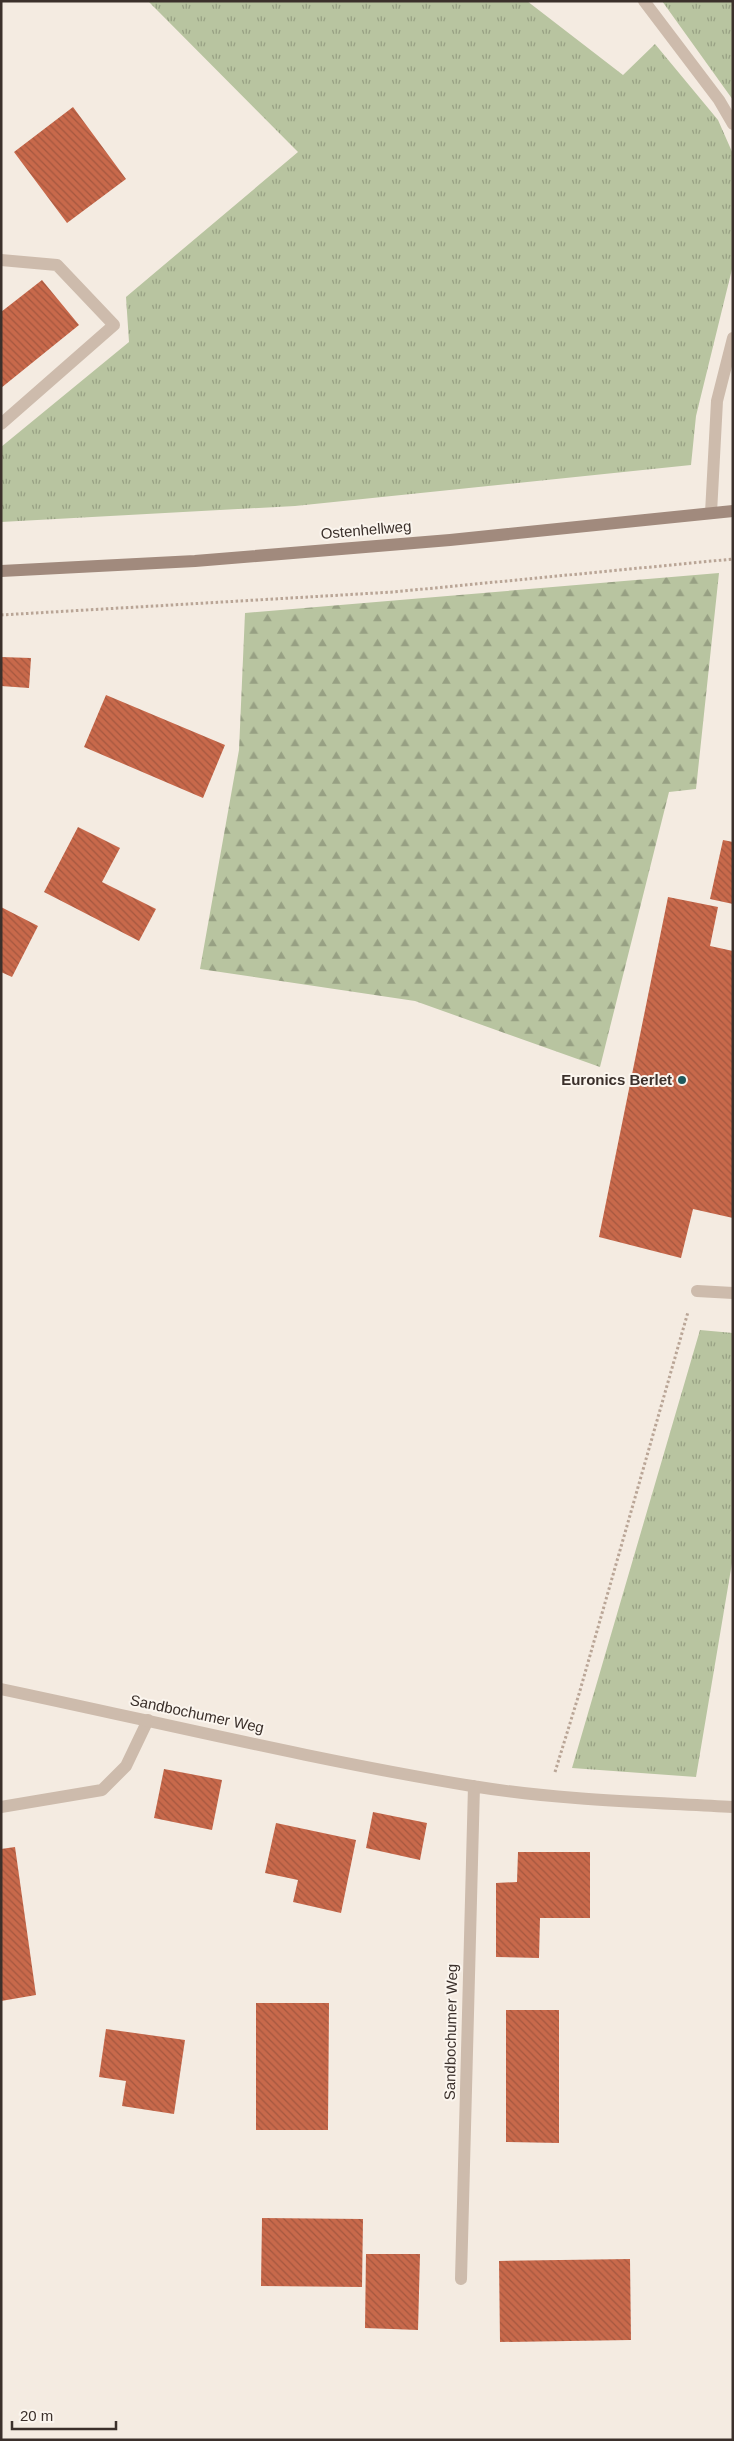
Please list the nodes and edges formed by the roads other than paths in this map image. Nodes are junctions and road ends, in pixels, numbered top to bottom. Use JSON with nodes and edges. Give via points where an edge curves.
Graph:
{"nodes":[{"id":1,"x":644,"y":1,"type":"edge"},
{"id":2,"x":733,"y":124,"type":"edge"},
{"id":3,"x":1,"y":260,"type":"edge"},
{"id":4,"x":733,"y":338,"type":"edge"},
{"id":5,"x":1,"y":424,"type":"edge"},
{"id":6,"x":733,"y":510,"type":"edge"},
{"id":7,"x":711,"y":513,"type":"junction"},
{"id":8,"x":1,"y":571,"type":"edge"},
{"id":9,"x":696,"y":1291,"type":"road end"},
{"id":10,"x":733,"y":1293,"type":"edge"},
{"id":11,"x":1,"y":1689,"type":"edge"},
{"id":12,"x":148,"y":1720,"type":"junction"},
{"id":13,"x":474,"y":1786,"type":"junction"},
{"id":14,"x":1,"y":1807,"type":"edge"},
{"id":15,"x":733,"y":1807,"type":"edge"},
{"id":16,"x":461,"y":2279,"type":"dead end"}],
"edges":[{"from":1,"to":2,"type":"street","via":[[719,100]]},
{"from":3,"to":5,"type":"street","via":[[57,265],[114,325]]},
{"from":4,"to":7,"type":"street","via":[[717,401]]},
{"from":6,"to":7,"type":"main road","name":"Ostenhellweg"},
{"from":7,"to":8,"type":"main road","name":"Ostenhellweg","via":[[391,545],[195,561]]},
{"from":9,"to":10,"type":"street"},
{"from":11,"to":12,"type":"street","name":"Sandbochumer Weg"},
{"from":12,"to":13,"type":"street","name":"Sandbochumer Weg","via":[[302,1754]]},
{"from":12,"to":14,"type":"street","via":[[126,1766],[102,1790]]},
{"from":13,"to":15,"type":"street","name":"Sandbochumer Weg"},
{"from":13,"to":16,"type":"street","name":"Sandbochumer Weg"}]}
